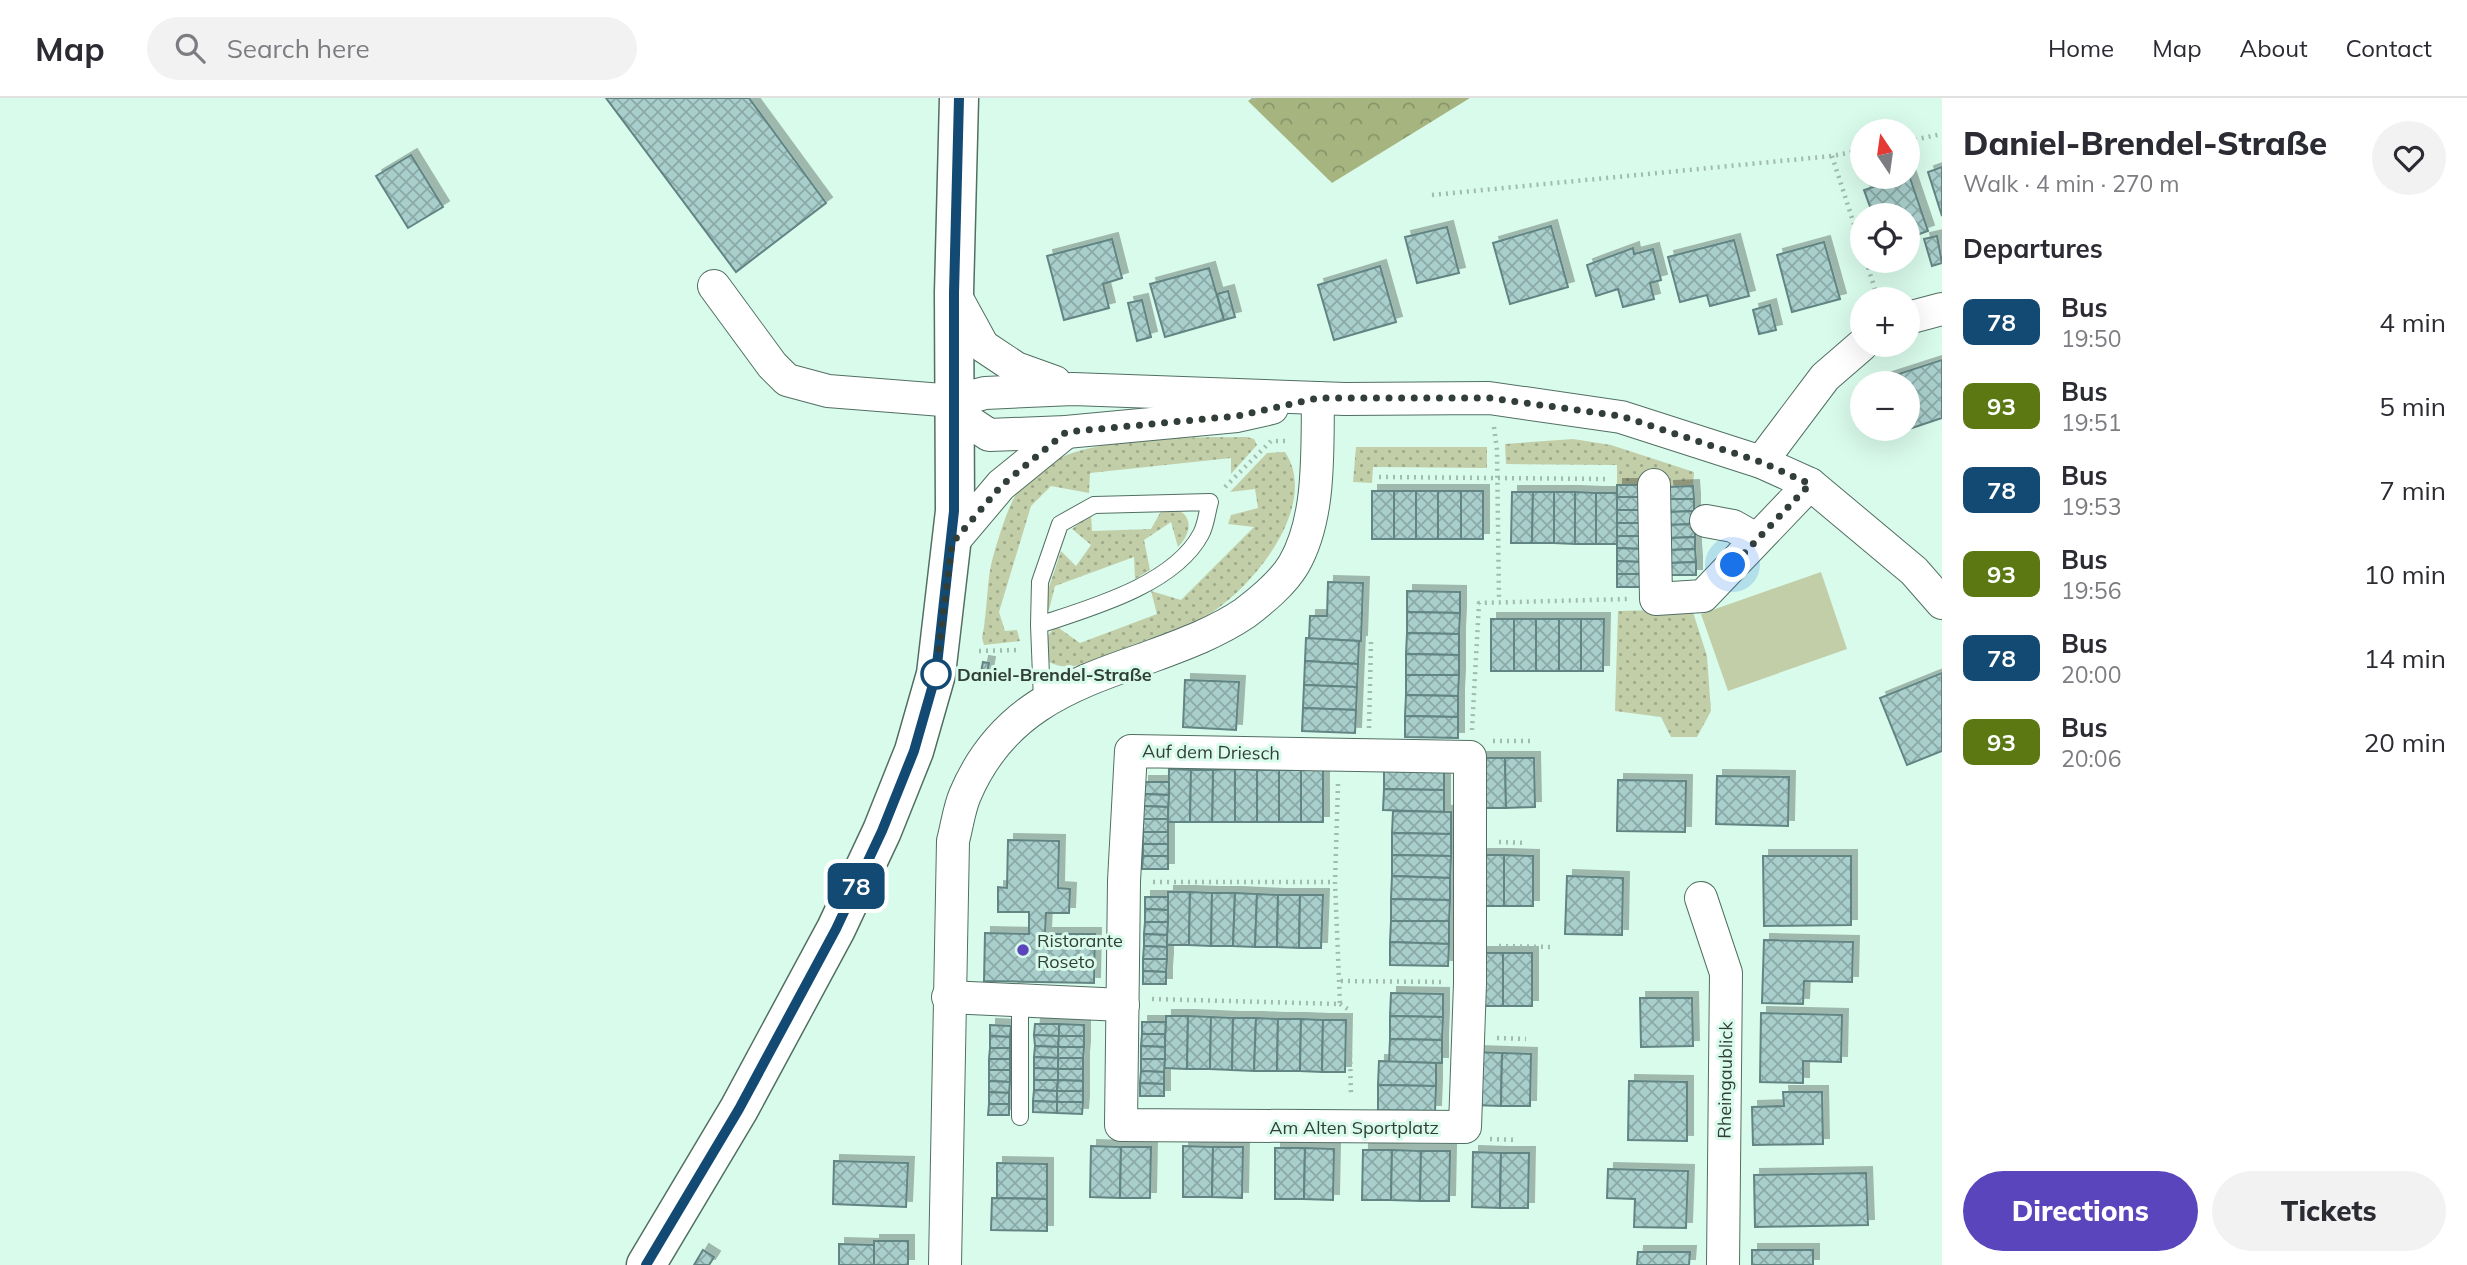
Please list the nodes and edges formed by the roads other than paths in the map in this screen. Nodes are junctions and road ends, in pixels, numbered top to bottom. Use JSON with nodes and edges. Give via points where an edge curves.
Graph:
{"nodes":[{"id":1,"x":959,"y":98,"type":"edge"},
{"id":2,"x":714,"y":286,"type":"dead end"},
{"id":3,"x":954,"y":293,"type":"junction"},
{"id":4,"x":1942,"y":309,"type":"edge"},
{"id":5,"x":1920,"y":315,"type":"edge"},
{"id":6,"x":1850,"y":355,"type":"edge"},
{"id":7,"x":1073,"y":388,"type":"junction"},
{"id":8,"x":1318,"y":398,"type":"junction"},
{"id":9,"x":955,"y":401,"type":"junction"},
{"id":10,"x":1066,"y":432,"type":"junction"},
{"id":11,"x":1761,"y":462,"type":"junction"},
{"id":12,"x":1810,"y":484,"type":"junction"},
{"id":13,"x":1654,"y":485,"type":"dead end"},
{"id":14,"x":1706,"y":522,"type":"dead end"},
{"id":15,"x":1756,"y":539,"type":"junction"},
{"id":16,"x":952,"y":543,"type":"junction"},
{"id":17,"x":1942,"y":603,"type":"edge"},
{"id":18,"x":1039,"y":625,"type":"junction"},
{"id":19,"x":1042,"y":701,"type":"junction"},
{"id":20,"x":1471,"y":749,"type":"joint"},
{"id":21,"x":1701,"y":898,"type":"dead end"},
{"id":22,"x":948,"y":997,"type":"junction"},
{"id":23,"x":1020,"y":1000,"type":"junction"},
{"id":24,"x":1123,"y":1001,"type":"junction"},
{"id":25,"x":1020,"y":1117,"type":"dead end"},
{"id":26,"x":646,"y":1265,"type":"edge"},
{"id":27,"x":945,"y":1265,"type":"edge"},
{"id":28,"x":1723,"y":1265,"type":"edge"}],
"edges":[{"from":1,"to":3,"type":"main road"},
{"from":2,"to":9,"type":"street","via":[[787,380],[828,391]]},
{"from":3,"to":7,"type":"street","via":[[983,346],[1016,368]]},
{"from":3,"to":9,"type":"main road"},
{"from":4,"to":5,"type":"street"},
{"from":6,"to":11,"type":"street","via":[[1825,377]]},
{"from":7,"to":8,"type":"street"},
{"from":7,"to":9,"type":"street","via":[[985,393]]},
{"from":8,"to":10,"type":"street","via":[[1237,416]]},
{"from":8,"to":11,"type":"street","via":[[1489,398],[1621,416]]},
{"from":8,"to":19,"type":"street","via":[[1310,526],[1293,565],[1262,601],[1229,624],[1187,644],[1095,676]]},
{"from":9,"to":10,"type":"street","via":[[968,421],[989,435]]},
{"from":9,"to":16,"type":"main road"},
{"from":10,"to":16,"type":"street","via":[[1002,485]]},
{"from":11,"to":12,"type":"street"},
{"from":12,"to":15,"type":"street"},
{"from":12,"to":17,"type":"street","via":[[1914,571]]},
{"from":13,"to":15,"type":"street","via":[[1656,599],[1703,596]]},
{"from":14,"to":15,"type":"street","via":[[1733,526]]},
{"from":16,"to":26,"type":"main road","via":[[936,674],[914,751],[882,831],[836,929],[739,1109]]},
{"from":18,"to":18,"type":"lane","via":[[1040,582],[1060,524],[1094,505],[1209,502],[1201,534],[1174,564],[1125,596]]},
{"from":18,"to":19,"type":"lane"},
{"from":19,"to":22,"type":"street","via":[[1012,724],[987,752],[964,796],[953,841]]},
{"from":20,"to":24,"type":"street","name":"Auf dem Driesch","via":[[1353,755],[1131,751]]},
{"from":20,"to":24,"type":"street","name":"Am Alten Sportplatz","via":[[1465,1127],[1121,1125]]},
{"from":21,"to":28,"type":"street","name":"Rheingaublick","via":[[1726,973]]},
{"from":22,"to":23,"type":"street"},
{"from":22,"to":27,"type":"street"},
{"from":23,"to":24,"type":"street"},
{"from":23,"to":25,"type":"lane"}]}
